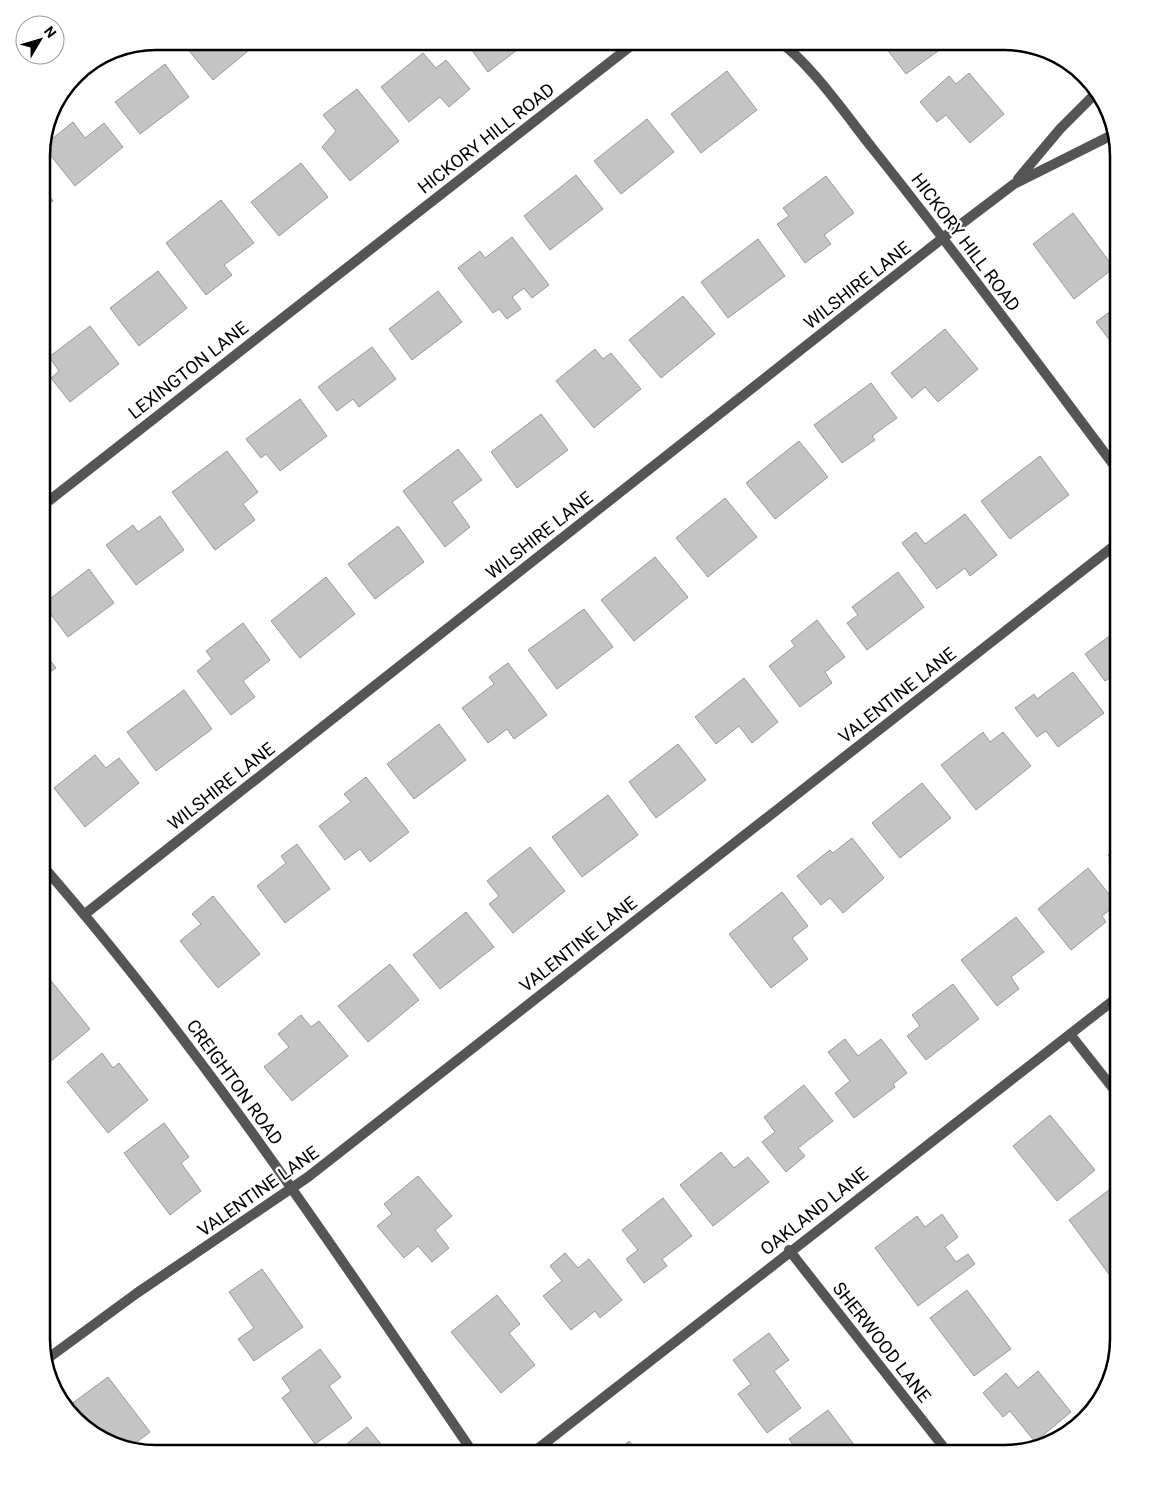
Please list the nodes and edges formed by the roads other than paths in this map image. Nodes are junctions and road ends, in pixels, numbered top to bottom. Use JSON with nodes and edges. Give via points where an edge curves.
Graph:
{"nodes":[{"id":1,"x":625,"y":50,"type":"edge"},
{"id":2,"x":790,"y":50,"type":"edge"},
{"id":3,"x":1092,"y":97,"type":"edge"},
{"id":4,"x":1108,"y":137,"type":"edge"},
{"id":5,"x":1014,"y":184,"type":"junction"},
{"id":6,"x":944,"y":237,"type":"junction"},
{"id":7,"x":355,"y":260,"type":"joint"},
{"id":8,"x":1110,"y":460,"type":"edge"},
{"id":9,"x":50,"y":501,"type":"edge"},
{"id":10,"x":1110,"y":549,"type":"edge"},
{"id":11,"x":50,"y":874,"type":"edge"},
{"id":12,"x":85,"y":914,"type":"junction"},
{"id":13,"x":1110,"y":1003,"type":"edge"},
{"id":14,"x":1070,"y":1034,"type":"junction"},
{"id":15,"x":1110,"y":1085,"type":"edge"},
{"id":16,"x":293,"y":1188,"type":"junction"},
{"id":17,"x":790,"y":1250,"type":"junction"},
{"id":18,"x":52,"y":1356,"type":"edge"},
{"id":19,"x":468,"y":1445,"type":"edge"},
{"id":20,"x":542,"y":1445,"type":"edge"},
{"id":21,"x":942,"y":1445,"type":"edge"}],
"edges":[{"from":1,"to":7,"type":"street","name":"HICKORY HILL ROAD"},
{"from":2,"to":6,"type":"street","name":"HICKORY HILL ROAD","via":[[826,90]]},
{"from":3,"to":5,"type":"street","name":"WILSHIRE LANE"},
{"from":4,"to":5,"type":"street","name":"WILSHIRE LANE"},
{"from":5,"to":6,"type":"street","name":"WILSHIRE LANE"},
{"from":6,"to":8,"type":"street","name":"HICKORY HILL ROAD"},
{"from":6,"to":12,"type":"street","name":"WILSHIRE LANE"},
{"from":7,"to":9,"type":"street","name":"LEXINGTON LANE"},
{"from":10,"to":16,"type":"street","name":"VALENTINE LANE"},
{"from":11,"to":12,"type":"street","name":"CREIGHTON ROAD"},
{"from":12,"to":16,"type":"street","name":"CREIGHTON ROAD","via":[[204,1064]]},
{"from":13,"to":14,"type":"street","name":"OAKLAND LANE"},
{"from":14,"to":15,"type":"street"},
{"from":14,"to":17,"type":"street","name":"OAKLAND LANE"},
{"from":16,"to":18,"type":"street","name":"VALENTINE LANE","via":[[137,1293]]},
{"from":16,"to":19,"type":"street","name":"CREIGHTON ROAD"},
{"from":17,"to":20,"type":"street","name":"OAKLAND LANE"},
{"from":17,"to":21,"type":"street","name":"SHERWOOD LANE"}]}
